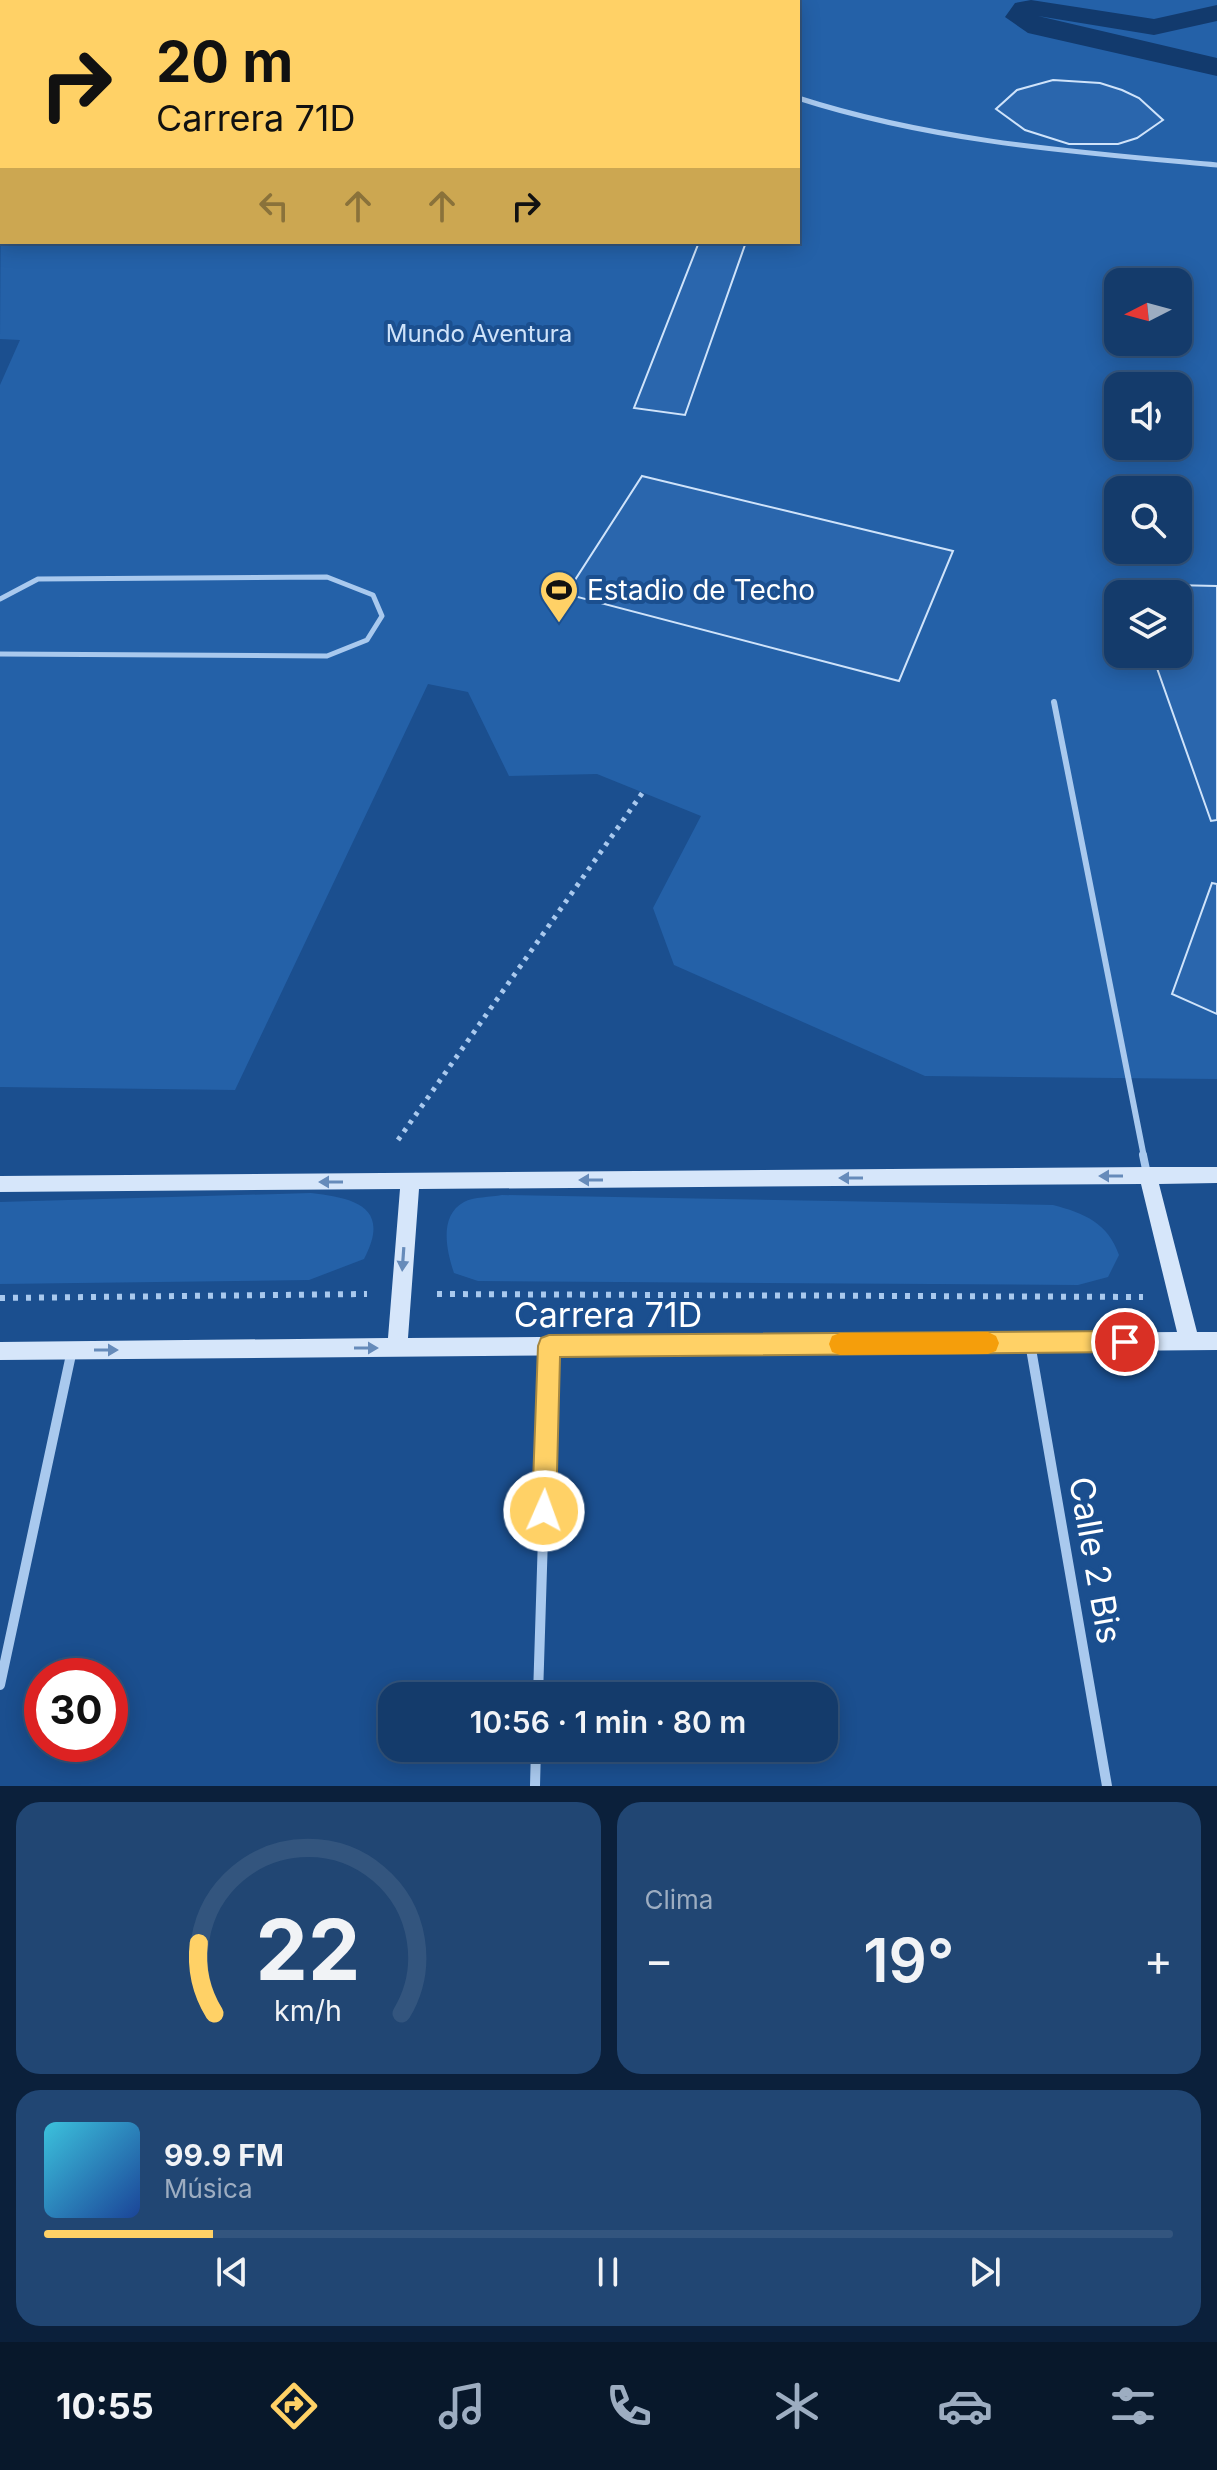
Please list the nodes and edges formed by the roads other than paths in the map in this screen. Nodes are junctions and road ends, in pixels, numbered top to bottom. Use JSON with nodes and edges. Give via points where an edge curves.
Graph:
{"nodes":[{"id":1,"x":800,"y":99,"type":"edge"},
{"id":2,"x":1217,"y":165,"type":"edge"},
{"id":3,"x":0,"y":599,"type":"edge"},
{"id":4,"x":0,"y":654,"type":"edge"},
{"id":5,"x":1054,"y":702,"type":"dead end"},
{"id":6,"x":1148,"y":1175,"type":"junction"},
{"id":7,"x":1217,"y":1175,"type":"edge"},
{"id":8,"x":410,"y":1181,"type":"junction"},
{"id":9,"x":0,"y":1184,"type":"edge"},
{"id":10,"x":1189,"y":1341,"type":"junction"},
{"id":11,"x":1217,"y":1341,"type":"edge"},
{"id":12,"x":1030,"y":1343,"type":"junction"},
{"id":13,"x":549,"y":1346,"type":"junction"},
{"id":14,"x":397,"y":1347,"type":"junction"},
{"id":15,"x":72,"y":1350,"type":"junction"},
{"id":16,"x":0,"y":1351,"type":"edge"},
{"id":17,"x":538,"y":1682,"type":"edge"},
{"id":18,"x":0,"y":1685,"type":"edge"},
{"id":19,"x":536,"y":1762,"type":"edge"},
{"id":20,"x":535,"y":1786,"type":"edge"},
{"id":21,"x":1107,"y":1786,"type":"edge"}],
"edges":[{"from":1,"to":2,"type":"street","via":[[854,119],[917,133]]},
{"from":3,"to":4,"type":"lane","via":[[38,579],[327,577],[373,595],[382,616],[367,640],[327,656]]},
{"from":5,"to":6,"type":"lane"},
{"from":6,"to":7,"type":"street"},
{"from":6,"to":8,"type":"street","one_way":true},
{"from":6,"to":10,"type":"street"},
{"from":8,"to":9,"type":"street","one_way":true},
{"from":8,"to":14,"type":"street","one_way":true},
{"from":10,"to":11,"type":"street","name":"Carrera 71D"},
{"from":10,"to":12,"type":"street","name":"Carrera 71D"},
{"from":12,"to":13,"type":"street","name":"Carrera 71D"},
{"from":12,"to":21,"type":"street","name":"Calle 2 Bis"},
{"from":13,"to":14,"type":"street","name":"Carrera 71D"},
{"from":13,"to":17,"type":"street"},
{"from":15,"to":14,"type":"street","name":"Carrera 71D","one_way":true},
{"from":15,"to":16,"type":"street","name":"Carrera 71D"},
{"from":15,"to":18,"type":"street"},
{"from":19,"to":20,"type":"street"}]}
